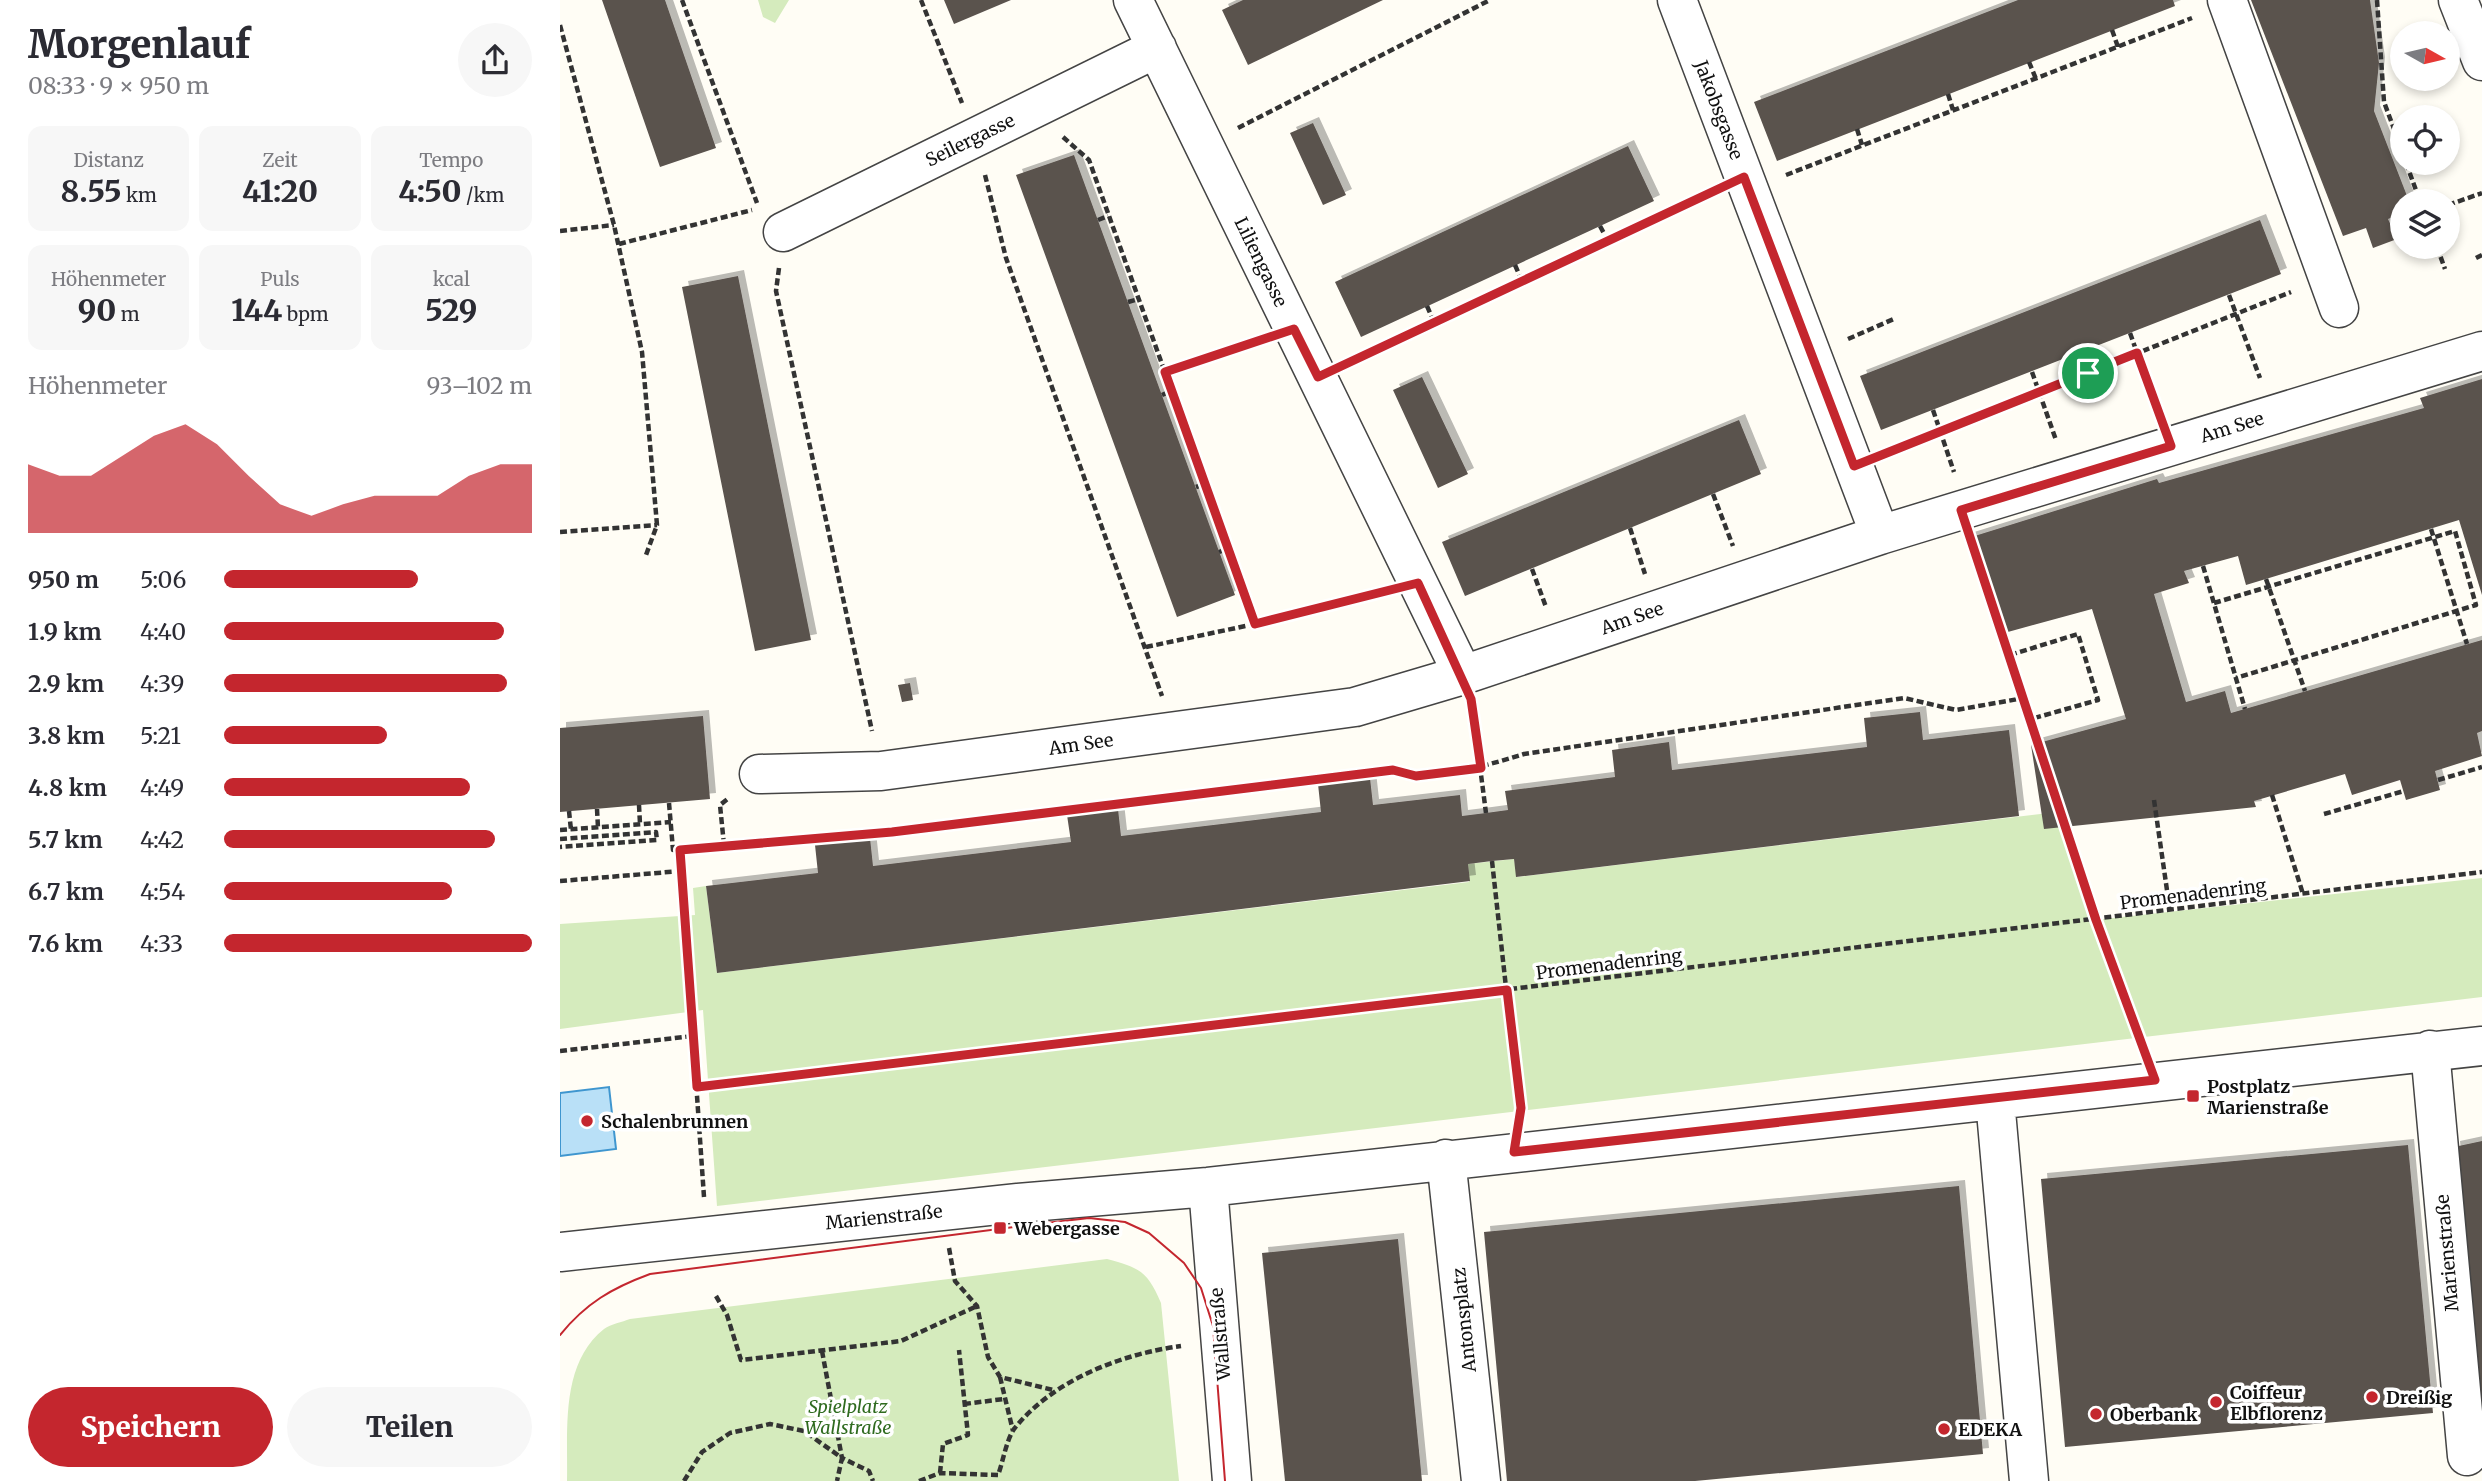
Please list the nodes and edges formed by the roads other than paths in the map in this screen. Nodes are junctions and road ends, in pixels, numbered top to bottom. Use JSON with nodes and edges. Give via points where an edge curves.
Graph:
{"nodes":[{"id":1,"x":1133,"y":0,"type":"edge"},
{"id":2,"x":1677,"y":0,"type":"edge"},
{"id":3,"x":2458,"y":0,"type":"edge"},
{"id":4,"x":2212,"y":8,"type":"edge"},
{"id":5,"x":1157,"y":48,"type":"junction"},
{"id":6,"x":2482,"y":61,"type":"edge"},
{"id":7,"x":783,"y":232,"type":"road end"},
{"id":8,"x":2339,"y":308,"type":"dead end"},
{"id":9,"x":2482,"y":351,"type":"edge"},
{"id":10,"x":1880,"y":535,"type":"junction"},
{"id":11,"x":1463,"y":675,"type":"junction"},
{"id":12,"x":759,"y":774,"type":"dead end"},
{"id":13,"x":2482,"y":1046,"type":"edge"},
{"id":14,"x":2430,"y":1050,"type":"junction"},
{"id":15,"x":1995,"y":1100,"type":"junction"},
{"id":16,"x":1446,"y":1159,"type":"junction"},
{"id":17,"x":1208,"y":1187,"type":"junction"},
{"id":18,"x":560,"y":1252,"type":"edge"},
{"id":19,"x":2467,"y":1456,"type":"dead end"},
{"id":20,"x":1232,"y":1481,"type":"edge"},
{"id":21,"x":1480,"y":1481,"type":"edge"},
{"id":22,"x":2029,"y":1481,"type":"edge"}],
"edges":[{"from":1,"to":5,"type":"street","name":"Liliengasse"},
{"from":2,"to":10,"type":"street","name":"Jakobsgasse"},
{"from":3,"to":6,"type":"street"},
{"from":4,"to":8,"type":"street"},
{"from":5,"to":7,"type":"street","name":"Seilergasse"},
{"from":5,"to":11,"type":"street","name":"Liliengasse"},
{"from":9,"to":10,"type":"street","name":"Am See","via":[[2171,446],[1958,494]]},
{"from":10,"to":11,"type":"street","name":"Am See"},
{"from":11,"to":12,"type":"street","name":"Am See","via":[[1355,707],[881,771]]},
{"from":13,"to":14,"type":"street","name":"Marienstraße"},
{"from":14,"to":15,"type":"street","name":"Marienstraße"},
{"from":14,"to":19,"type":"street","name":"Marienstraße"},
{"from":15,"to":16,"type":"street","name":"Marienstraße"},
{"from":15,"to":22,"type":"street"},
{"from":16,"to":17,"type":"street","name":"Marienstraße"},
{"from":16,"to":21,"type":"street","name":"Antonsplatz"},
{"from":17,"to":18,"type":"street","name":"Marienstraße"},
{"from":17,"to":20,"type":"street","name":"Wallstraße"}]}
